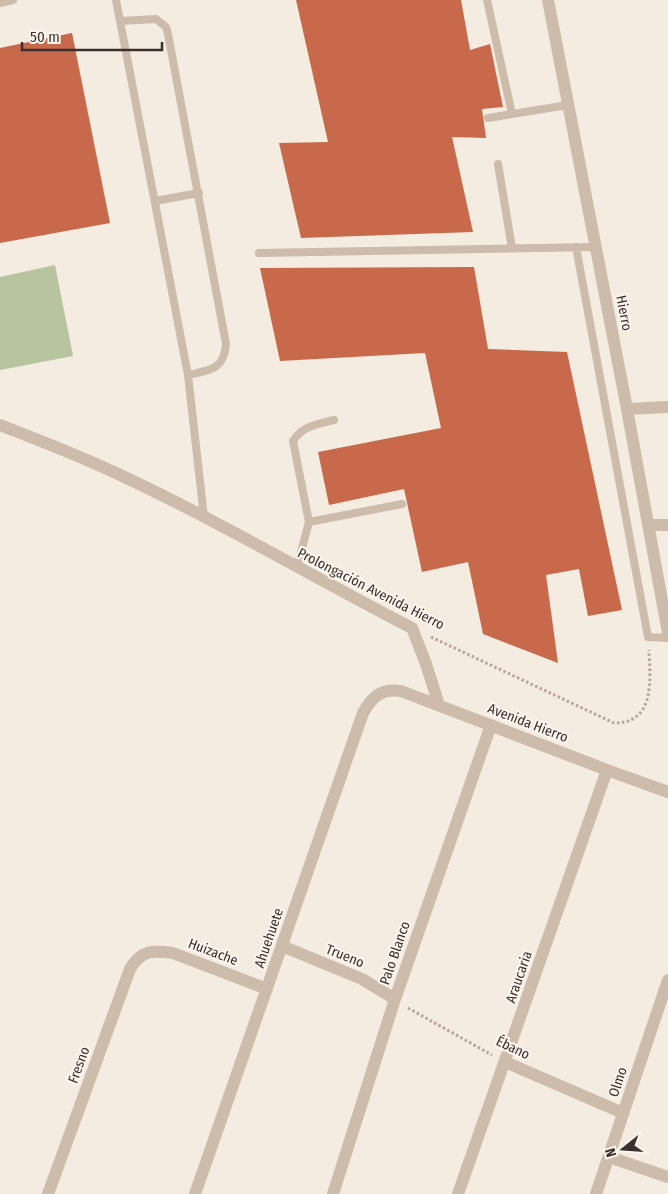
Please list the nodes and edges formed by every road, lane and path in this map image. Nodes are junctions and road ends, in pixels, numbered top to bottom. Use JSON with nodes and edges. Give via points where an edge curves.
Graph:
{"nodes":[{"id":1,"x":13,"y":0,"type":"edge"},
{"id":2,"x":116,"y":0,"type":"edge"},
{"id":3,"x":487,"y":0,"type":"edge"},
{"id":4,"x":548,"y":0,"type":"edge"},
{"id":5,"x":0,"y":2,"type":"edge"},
{"id":6,"x":121,"y":21,"type":"junction"},
{"id":7,"x":568,"y":105,"type":"junction"},
{"id":8,"x":512,"y":114,"type":"junction"},
{"id":9,"x":488,"y":118,"type":"dead end"},
{"id":10,"x":498,"y":164,"type":"dead end"},
{"id":11,"x":199,"y":192,"type":"junction"},
{"id":12,"x":155,"y":201,"type":"junction"},
{"id":13,"x":576,"y":247,"type":"junction"},
{"id":14,"x":596,"y":247,"type":"junction"},
{"id":15,"x":512,"y":248,"type":"junction"},
{"id":16,"x":259,"y":252,"type":"dead end"},
{"id":17,"x":188,"y":375,"type":"junction"},
{"id":18,"x":668,"y":407,"type":"edge"},
{"id":19,"x":627,"y":409,"type":"junction"},
{"id":20,"x":334,"y":420,"type":"dead end"},
{"id":21,"x":0,"y":425,"type":"edge"},
{"id":22,"x":402,"y":504,"type":"dead end"},
{"id":23,"x":204,"y":517,"type":"junction"},
{"id":24,"x":309,"y":522,"type":"junction"},
{"id":25,"x":648,"y":525,"type":"junction"},
{"id":26,"x":668,"y":525,"type":"edge"},
{"id":27,"x":297,"y":567,"type":"junction"},
{"id":28,"x":412,"y":628,"type":"junction"},
{"id":29,"x":668,"y":633,"type":"edge"},
{"id":30,"x":648,"y":637,"type":"junction"},
{"id":31,"x":668,"y":638,"type":"edge"},
{"id":32,"x":377,"y":694,"type":"joint"},
{"id":33,"x":439,"y":705,"type":"junction"},
{"id":34,"x":491,"y":725,"type":"junction"},
{"id":35,"x":608,"y":770,"type":"junction"},
{"id":36,"x":668,"y":792,"type":"edge"},
{"id":37,"x":282,"y":946,"type":"junction"},
{"id":38,"x":146,"y":953,"type":"joint"},
{"id":39,"x":668,"y":980,"type":"edge"},
{"id":40,"x":267,"y":989,"type":"junction"},
{"id":41,"x":395,"y":999,"type":"junction"},
{"id":42,"x":505,"y":1062,"type":"junction"},
{"id":43,"x":624,"y":1113,"type":"junction"},
{"id":44,"x":609,"y":1157,"type":"junction"},
{"id":45,"x":668,"y":1177,"type":"edge"},
{"id":46,"x":48,"y":1194,"type":"edge"},
{"id":47,"x":195,"y":1194,"type":"edge"},
{"id":48,"x":333,"y":1194,"type":"edge"},
{"id":49,"x":458,"y":1194,"type":"edge"},
{"id":50,"x":596,"y":1194,"type":"edge"}],
"edges":[{"from":1,"to":5,"type":"lane"},
{"from":2,"to":6,"type":"lane"},
{"from":3,"to":8,"type":"lane"},
{"from":4,"to":7,"type":"street","name":"Hierro"},
{"from":6,"to":11,"type":"lane","via":[[156,19],[166,27]]},
{"from":6,"to":12,"type":"lane"},
{"from":7,"to":8,"type":"lane"},
{"from":7,"to":14,"type":"street","name":"Hierro"},
{"from":8,"to":9,"type":"lane"},
{"from":10,"to":15,"type":"lane"},
{"from":11,"to":12,"type":"lane"},
{"from":11,"to":17,"type":"lane","via":[[226,344],[222,363]]},
{"from":12,"to":17,"type":"lane"},
{"from":13,"to":14,"type":"lane"},
{"from":13,"to":15,"type":"lane"},
{"from":13,"to":30,"type":"lane"},
{"from":14,"to":19,"type":"street","name":"Hierro"},
{"from":15,"to":16,"type":"lane"},
{"from":17,"to":23,"type":"lane"},
{"from":18,"to":19,"type":"street"},
{"from":19,"to":25,"type":"street","name":"Hierro"},
{"from":20,"to":24,"type":"lane","via":[[298,432],[293,441]]},
{"from":21,"to":23,"type":"street","name":"Prolongación Avenida Hierro","via":[[116,473]]},
{"from":22,"to":24,"type":"lane"},
{"from":23,"to":27,"type":"street","name":"Prolongación Avenida Hierro"},
{"from":24,"to":27,"type":"lane"},
{"from":25,"to":26,"type":"street"},
{"from":25,"to":29,"type":"street","name":"Hierro"},
{"from":27,"to":28,"type":"street","name":"Prolongación Avenida Hierro"},
{"from":28,"to":30,"type":"path","name":"Prolongación Avenida Hierro","via":[[614,723],[622,723],[644,709],[650,684]]},
{"from":28,"to":33,"type":"street"},
{"from":30,"to":31,"type":"lane"},
{"from":32,"to":33,"type":"street","name":"Avenida Hierro","via":[[401,691]]},
{"from":32,"to":37,"type":"street","name":"Ahuehuete","via":[[363,713]]},
{"from":33,"to":34,"type":"street","name":"Avenida Hierro"},
{"from":34,"to":35,"type":"street","name":"Avenida Hierro"},
{"from":34,"to":41,"type":"street","name":"Palo Blanco"},
{"from":35,"to":36,"type":"street","name":"Avenida Hierro"},
{"from":35,"to":42,"type":"street","name":"Araucaria"},
{"from":37,"to":40,"type":"street","name":"Ahuehuete"},
{"from":37,"to":41,"type":"street","name":"Trueno","via":[[362,979]]},
{"from":38,"to":40,"type":"street","name":"Huizache","via":[[173,953]]},
{"from":38,"to":46,"type":"street","name":"Fresno","via":[[130,969]]},
{"from":39,"to":43,"type":"street","name":"Olmo"},
{"from":40,"to":47,"type":"street","name":"Ahuehuete"},
{"from":41,"to":42,"type":"path","name":"Ébano"},
{"from":41,"to":48,"type":"street","name":"Palo Blanco"},
{"from":42,"to":43,"type":"street","name":"Ébano"},
{"from":42,"to":49,"type":"street","name":"Araucaria"},
{"from":43,"to":44,"type":"street","name":"Olmo"},
{"from":44,"to":45,"type":"street"},
{"from":44,"to":50,"type":"street","name":"Olmo"}]}
